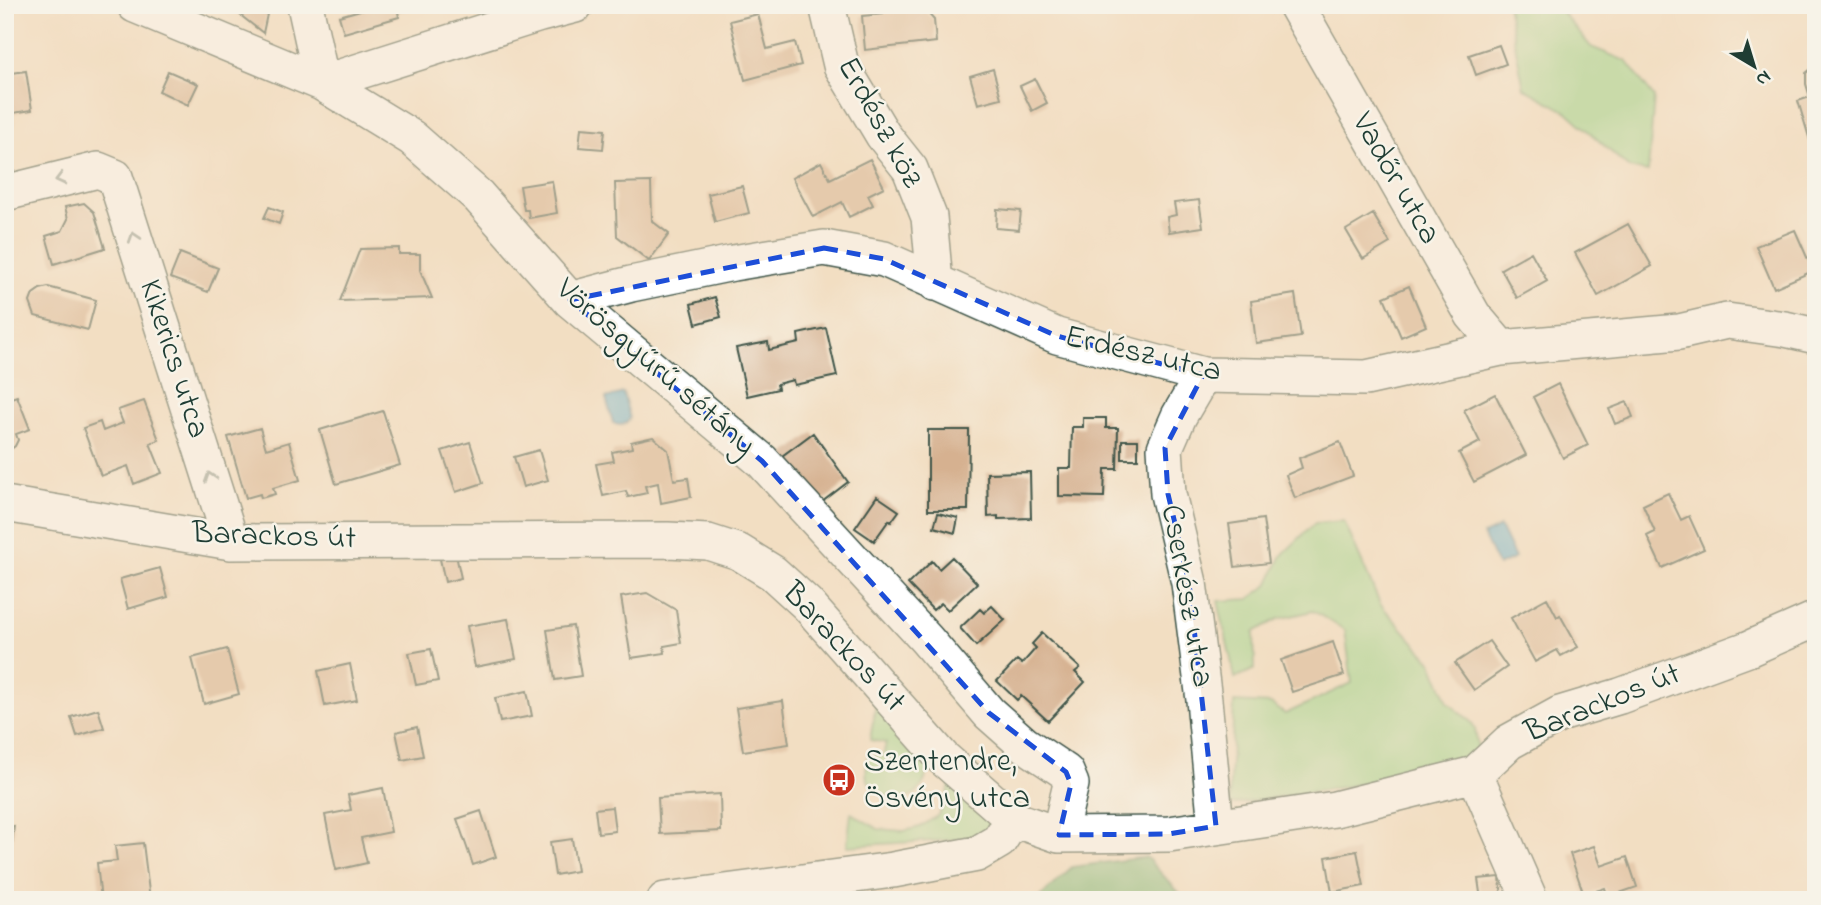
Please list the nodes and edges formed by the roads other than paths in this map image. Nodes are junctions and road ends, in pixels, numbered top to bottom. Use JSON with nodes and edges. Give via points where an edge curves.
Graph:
{"nodes":[{"id":1,"x":135,"y":5,"type":"edge"},
{"id":2,"x":305,"y":5,"type":"edge"},
{"id":3,"x":575,"y":5,"type":"edge"},
{"id":4,"x":827,"y":5,"type":"edge"},
{"id":5,"x":1296,"y":5,"type":"edge"},
{"id":6,"x":322,"y":83,"type":"junction"},
{"id":7,"x":5,"y":193,"type":"edge"},
{"id":8,"x":936,"y":283,"type":"junction"},
{"id":9,"x":570,"y":300,"type":"junction"},
{"id":10,"x":1816,"y":337,"type":"edge"},
{"id":11,"x":1501,"y":348,"type":"junction"},
{"id":12,"x":1203,"y":375,"type":"junction"},
{"id":13,"x":5,"y":504,"type":"edge"},
{"id":14,"x":231,"y":542,"type":"junction"},
{"id":15,"x":1816,"y":619,"type":"edge"},
{"id":16,"x":1475,"y":774,"type":"junction"},
{"id":17,"x":1013,"y":819,"type":"junction"},
{"id":18,"x":1216,"y":826,"type":"junction"},
{"id":19,"x":1059,"y":835,"type":"junction"},
{"id":20,"x":895,"y":885,"type":"edge"},
{"id":21,"x":664,"y":900,"type":"edge"},
{"id":22,"x":1530,"y":900,"type":"edge"}],
"edges":[{"from":1,"to":6,"type":"street","name":"Vörösgyűrű sétány"},
{"from":2,"to":6,"type":"street"},
{"from":3,"to":6,"type":"street"},
{"from":4,"to":8,"type":"street","name":"Erdész köz","via":[[841,65],[915,181],[929,217]]},
{"from":5,"to":11,"type":"street","name":"Vadőr utca","via":[[1473,315]]},
{"from":6,"to":9,"type":"street","name":"Vörösgyűrű sétány","via":[[412,138],[478,196]]},
{"from":14,"to":7,"type":"street","name":"Kikerics utca","one_way":true,"via":[[115,177],[98,170]]},
{"from":8,"to":9,"type":"street","name":"Erdész utca","via":[[884,259],[824,248],[733,263]]},
{"from":8,"to":12,"type":"street","name":"Erdész utca","via":[[1057,336]]},
{"from":9,"to":19,"type":"street","name":"Vörösgyűrű sétány","via":[[762,461],[989,713],[1066,772],[1071,784]]},
{"from":10,"to":11,"type":"street","name":"Erdész utca","via":[[1727,321],[1679,332]]},
{"from":11,"to":12,"type":"street","name":"Erdész utca","via":[[1366,377]]},
{"from":12,"to":18,"type":"street","name":"Cserkész utca","via":[[1165,448],[1168,494],[1189,583]]},
{"from":13,"to":14,"type":"street","name":"Barackos út"},
{"from":14,"to":17,"type":"street","name":"Barackos út","via":[[667,540],[708,542],[739,552],[773,573],[807,604],[943,758]]},
{"from":15,"to":16,"type":"street","name":"Barackos út","via":[[1748,649],[1560,714],[1509,742]]},
{"from":16,"to":18,"type":"street","name":"Barackos út","via":[[1335,809]]},
{"from":16,"to":22,"type":"street"},
{"from":17,"to":19,"type":"street","name":"Barackos út"},
{"from":17,"to":20,"type":"street","via":[[999,841],[977,854]]},
{"from":18,"to":19,"type":"street","name":"Barackos út","via":[[1169,834]]},
{"from":20,"to":21,"type":"street"}]}
